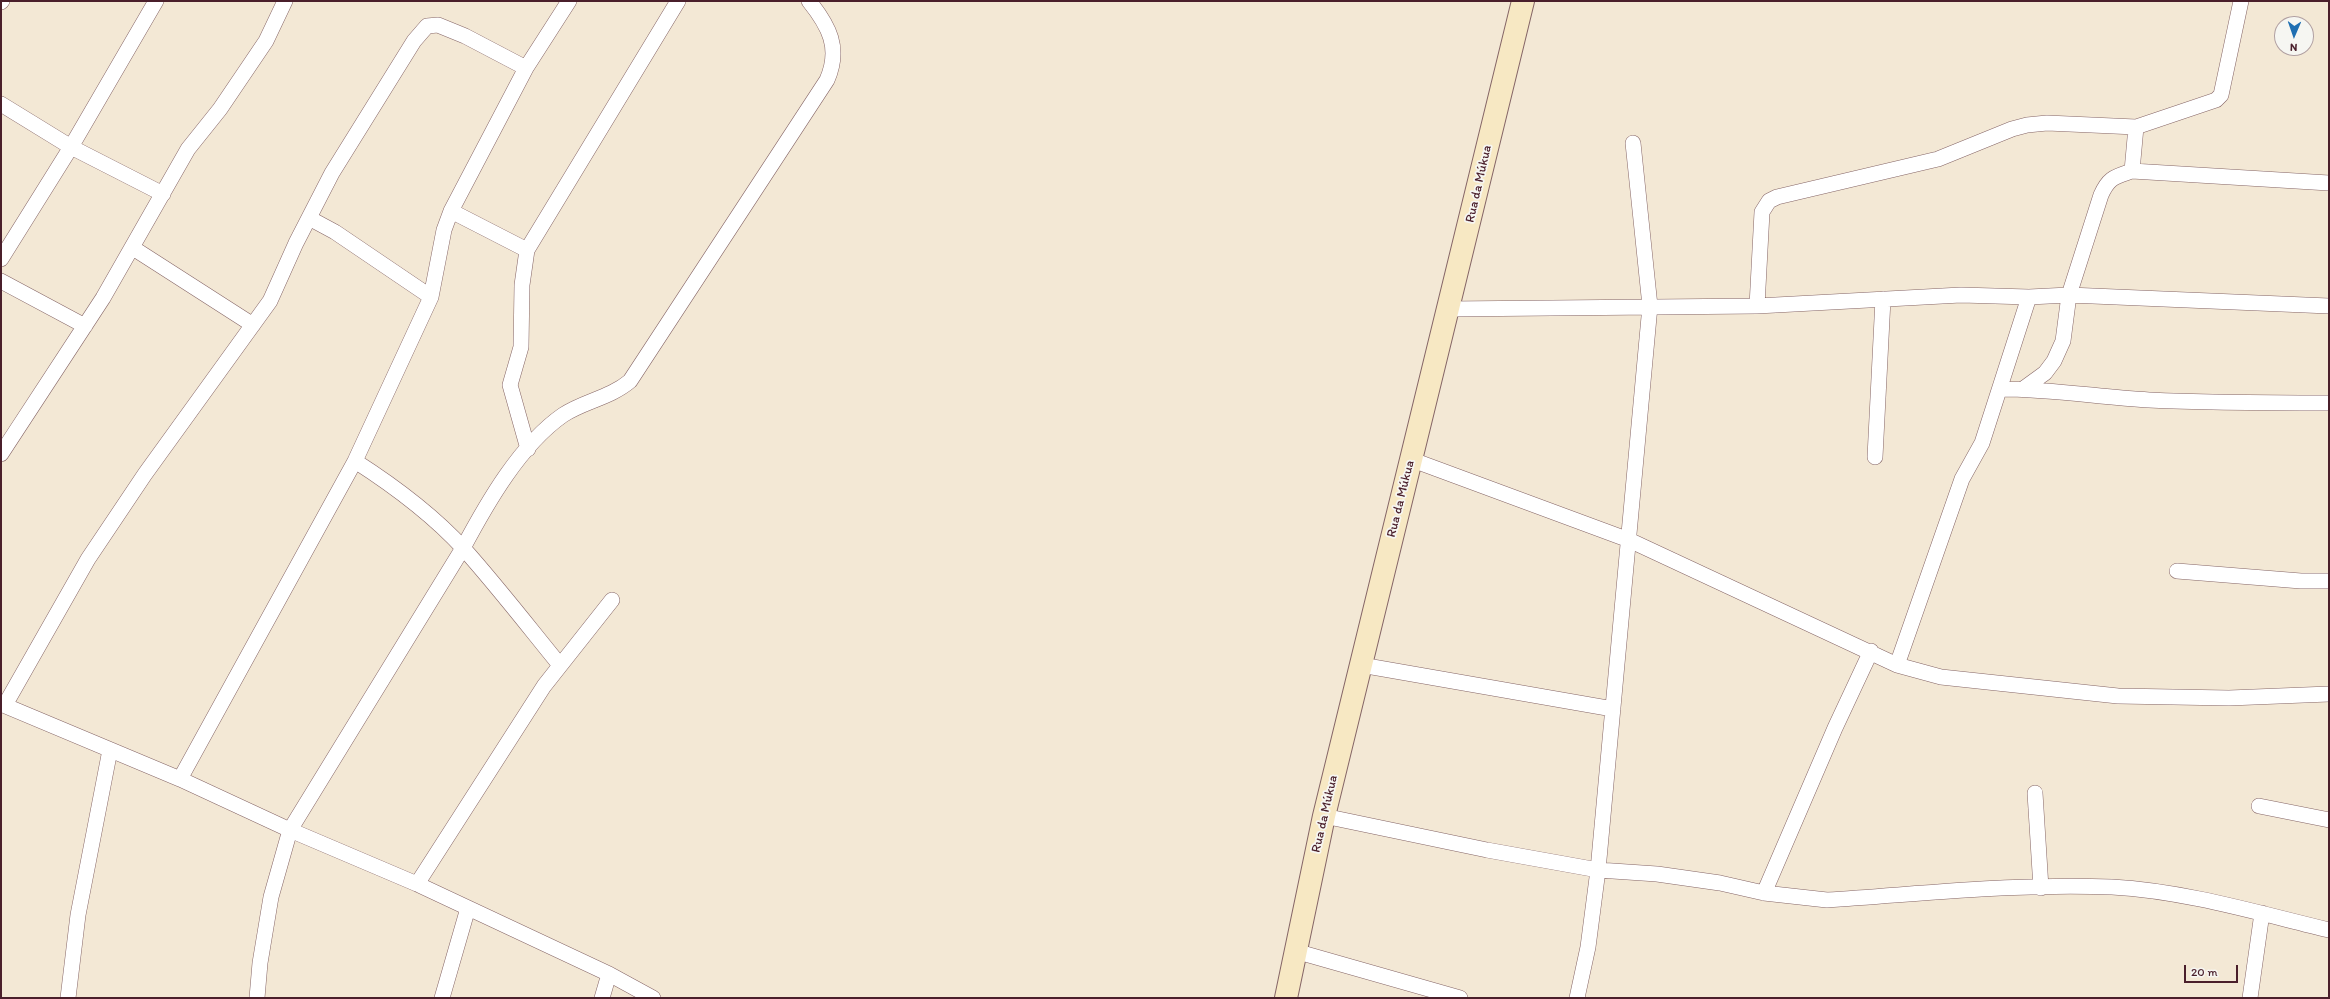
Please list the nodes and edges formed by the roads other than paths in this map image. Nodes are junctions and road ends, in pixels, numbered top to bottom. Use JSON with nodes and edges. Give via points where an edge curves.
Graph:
{"nodes":[{"id":1,"x":156,"y":1,"type":"edge"},
{"id":2,"x":285,"y":1,"type":"edge"},
{"id":3,"x":569,"y":1,"type":"edge"},
{"id":4,"x":678,"y":1,"type":"edge"},
{"id":5,"x":809,"y":1,"type":"edge"},
{"id":6,"x":1523,"y":1,"type":"edge"},
{"id":7,"x":2241,"y":1,"type":"edge"},
{"id":8,"x":526,"y":68,"type":"junction"},
{"id":9,"x":1,"y":104,"type":"edge"},
{"id":10,"x":2136,"y":127,"type":"junction"},
{"id":11,"x":1632,"y":143,"type":"dead end"},
{"id":12,"x":71,"y":148,"type":"junction"},
{"id":13,"x":2132,"y":171,"type":"junction"},
{"id":14,"x":2329,"y":183,"type":"edge"},
{"id":15,"x":163,"y":194,"type":"junction"},
{"id":16,"x":451,"y":211,"type":"junction"},
{"id":17,"x":309,"y":218,"type":"junction"},
{"id":18,"x":133,"y":248,"type":"junction"},
{"id":19,"x":527,"y":250,"type":"junction"},
{"id":20,"x":1,"y":259,"type":"edge"},
{"id":21,"x":1,"y":281,"type":"edge"},
{"id":22,"x":2069,"y":295,"type":"junction"},
{"id":23,"x":431,"y":297,"type":"junction"},
{"id":24,"x":2029,"y":297,"type":"junction"},
{"id":25,"x":1883,"y":299,"type":"junction"},
{"id":26,"x":1650,"y":306,"type":"junction"},
{"id":27,"x":1757,"y":306,"type":"junction"},
{"id":28,"x":2329,"y":306,"type":"edge"},
{"id":29,"x":1449,"y":309,"type":"junction"},
{"id":30,"x":253,"y":325,"type":"junction"},
{"id":31,"x":85,"y":326,"type":"junction"},
{"id":32,"x":2000,"y":389,"type":"junction"},
{"id":33,"x":2023,"y":389,"type":"junction"},
{"id":34,"x":2329,"y":403,"type":"edge"},
{"id":35,"x":528,"y":449,"type":"junction"},
{"id":36,"x":1,"y":454,"type":"edge"},
{"id":37,"x":1875,"y":457,"type":"dead end"},
{"id":38,"x":1410,"y":459,"type":"junction"},
{"id":39,"x":355,"y":460,"type":"junction"},
{"id":40,"x":1629,"y":540,"type":"junction"},
{"id":41,"x":463,"y":548,"type":"junction"},
{"id":42,"x":2177,"y":571,"type":"dead end"},
{"id":43,"x":2329,"y":581,"type":"edge"},
{"id":44,"x":612,"y":600,"type":"dead end"},
{"id":45,"x":1871,"y":651,"type":"junction"},
{"id":46,"x":560,"y":664,"type":"junction"},
{"id":47,"x":1361,"y":665,"type":"junction"},
{"id":48,"x":1898,"y":665,"type":"junction"},
{"id":49,"x":2329,"y":694,"type":"edge"},
{"id":50,"x":3,"y":705,"type":"edge"},
{"id":51,"x":1613,"y":709,"type":"junction"},
{"id":52,"x":110,"y":750,"type":"junction"},
{"id":53,"x":180,"y":779,"type":"junction"},
{"id":54,"x":2035,"y":793,"type":"dead end"},
{"id":55,"x":2259,"y":806,"type":"dead end"},
{"id":56,"x":1324,"y":816,"type":"junction"},
{"id":57,"x":2329,"y":820,"type":"edge"},
{"id":58,"x":290,"y":830,"type":"junction"},
{"id":59,"x":1598,"y":870,"type":"junction"},
{"id":60,"x":417,"y":884,"type":"junction"},
{"id":61,"x":2041,"y":888,"type":"junction"},
{"id":62,"x":1764,"y":893,"type":"junction"},
{"id":63,"x":468,"y":908,"type":"junction"},
{"id":64,"x":2262,"y":913,"type":"junction"},
{"id":65,"x":2329,"y":930,"type":"edge"},
{"id":66,"x":1295,"y":951,"type":"junction"},
{"id":67,"x":609,"y":974,"type":"junction"},
{"id":68,"x":68,"y":998,"type":"edge"},
{"id":69,"x":258,"y":998,"type":"edge"},
{"id":70,"x":442,"y":998,"type":"edge"},
{"id":71,"x":602,"y":998,"type":"edge"},
{"id":72,"x":653,"y":998,"type":"edge"},
{"id":73,"x":1286,"y":998,"type":"edge"},
{"id":74,"x":1460,"y":998,"type":"edge"},
{"id":75,"x":1577,"y":998,"type":"edge"},
{"id":76,"x":2250,"y":998,"type":"edge"}],
"edges":[{"from":1,"to":12,"type":"street"},
{"from":2,"to":15,"type":"street","via":[[266,41],[188,149]]},
{"from":3,"to":8,"type":"street"},
{"from":4,"to":19,"type":"street"},
{"from":5,"to":35,"type":"street","via":[[821,17],[833,42],[833,61],[827,80],[630,381],[620,390],[563,415]]},
{"from":6,"to":29,"type":"street","name":"Rua da Múkua"},
{"from":7,"to":10,"type":"street","via":[[2221,96],[2216,100]]},
{"from":8,"to":16,"type":"street"},
{"from":8,"to":17,"type":"street","via":[[452,30],[438,25],[427,26],[414,41],[332,173]]},
{"from":9,"to":12,"type":"street"},
{"from":10,"to":13,"type":"street"},
{"from":10,"to":27,"type":"street","via":[[2047,123],[2027,125],[1938,159],[1777,197],[1769,201],[1762,212]]},
{"from":11,"to":26,"type":"street"},
{"from":12,"to":15,"type":"street"},
{"from":12,"to":20,"type":"street"},
{"from":13,"to":14,"type":"street"},
{"from":13,"to":22,"type":"street","via":[[2106,183]]},
{"from":15,"to":18,"type":"street"},
{"from":16,"to":19,"type":"street"},
{"from":16,"to":23,"type":"street","via":[[444,230]]},
{"from":17,"to":23,"type":"street","via":[[335,232]]},
{"from":17,"to":30,"type":"street","via":[[270,301]]},
{"from":18,"to":30,"type":"street"},
{"from":18,"to":31,"type":"street"},
{"from":19,"to":35,"type":"street","via":[[522,285],[521,347],[510,385]]},
{"from":21,"to":31,"type":"street"},
{"from":22,"to":24,"type":"street"},
{"from":22,"to":28,"type":"street"},
{"from":22,"to":33,"type":"street","via":[[2063,341],[2054,361],[2045,373]]},
{"from":23,"to":39,"type":"street"},
{"from":24,"to":25,"type":"street","via":[[1961,295]]},
{"from":24,"to":32,"type":"street"},
{"from":25,"to":27,"type":"street"},
{"from":25,"to":37,"type":"street"},
{"from":26,"to":27,"type":"street"},
{"from":26,"to":29,"type":"street"},
{"from":26,"to":40,"type":"street"},
{"from":29,"to":38,"type":"street","name":"Rua da Múkua"},
{"from":30,"to":50,"type":"street","via":[[145,474],[106,533]]},
{"from":31,"to":36,"type":"street"},
{"from":32,"to":33,"type":"street"},
{"from":32,"to":48,"type":"street","via":[[1982,443],[1962,478]]},
{"from":33,"to":34,"type":"street","via":[[2148,400],[2265,404]]},
{"from":35,"to":41,"type":"street","via":[[481,515]]},
{"from":38,"to":40,"type":"street"},
{"from":38,"to":47,"type":"street","name":"Rua da Múkua"},
{"from":39,"to":41,"type":"street","via":[[410,500]]},
{"from":39,"to":53,"type":"street"},
{"from":40,"to":45,"type":"street"},
{"from":40,"to":51,"type":"street"},
{"from":41,"to":46,"type":"street"},
{"from":41,"to":58,"type":"street"},
{"from":42,"to":43,"type":"street"},
{"from":44,"to":46,"type":"street"},
{"from":45,"to":48,"type":"street"},
{"from":45,"to":62,"type":"street"},
{"from":46,"to":60,"type":"street"},
{"from":47,"to":51,"type":"street"},
{"from":47,"to":56,"type":"street","name":"Rua da Múkua"},
{"from":48,"to":49,"type":"street","via":[[1941,677],[2118,696],[2228,698]]},
{"from":50,"to":52,"type":"street"},
{"from":51,"to":59,"type":"street"},
{"from":52,"to":53,"type":"street"},
{"from":52,"to":68,"type":"street","via":[[78,915]]},
{"from":53,"to":58,"type":"street"},
{"from":54,"to":61,"type":"street"},
{"from":55,"to":57,"type":"street"},
{"from":56,"to":59,"type":"street"},
{"from":56,"to":66,"type":"street","name":"Rua da Múkua"},
{"from":58,"to":60,"type":"street"},
{"from":58,"to":69,"type":"street","via":[[272,897],[260,963]]},
{"from":59,"to":62,"type":"street","via":[[1698,880]]},
{"from":59,"to":75,"type":"street","via":[[1588,947]]},
{"from":60,"to":63,"type":"street"},
{"from":61,"to":62,"type":"street","via":[[1827,900]]},
{"from":61,"to":64,"type":"street","via":[[2112,887],[2166,893]]},
{"from":63,"to":67,"type":"street"},
{"from":63,"to":70,"type":"street"},
{"from":64,"to":65,"type":"street"},
{"from":64,"to":76,"type":"street"},
{"from":66,"to":73,"type":"street","name":"Rua da Múkua"},
{"from":66,"to":74,"type":"street"},
{"from":67,"to":71,"type":"street"},
{"from":67,"to":72,"type":"street"}]}
